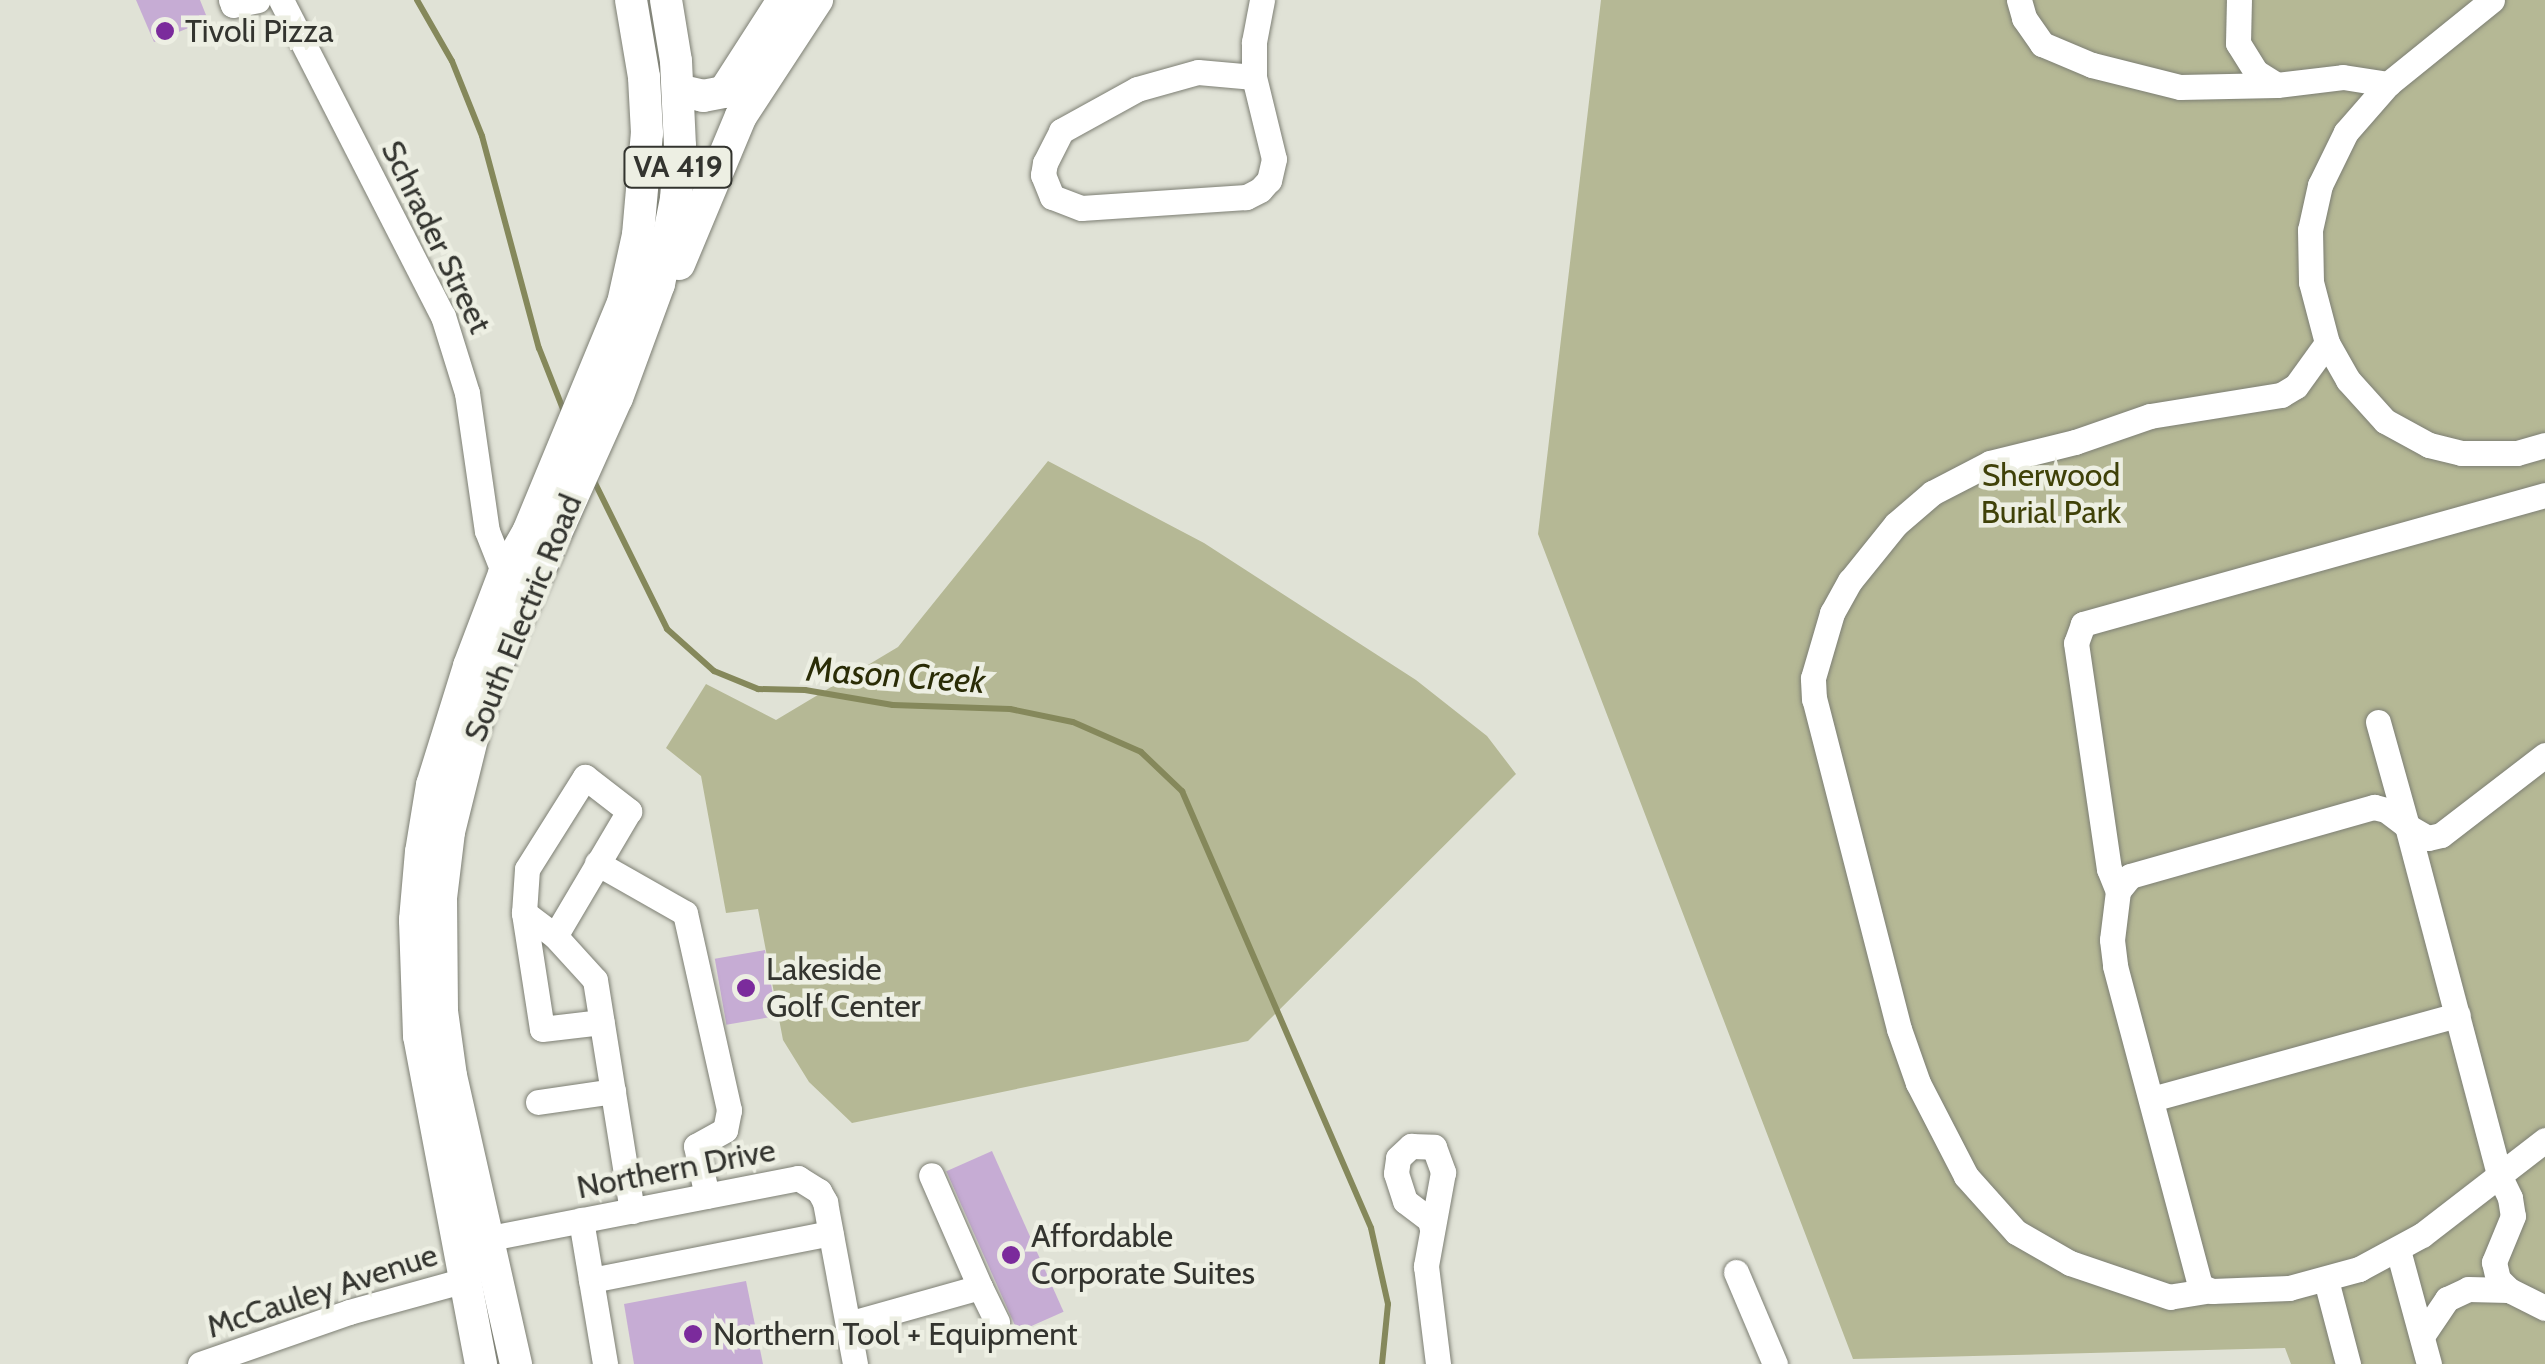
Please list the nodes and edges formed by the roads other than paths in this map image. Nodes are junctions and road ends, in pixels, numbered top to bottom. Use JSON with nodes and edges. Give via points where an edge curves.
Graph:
{"nodes":[{"id":1,"x":230,"y":0,"type":"edge"},
{"id":2,"x":258,"y":0,"type":"edge"},
{"id":3,"x":281,"y":0,"type":"edge"},
{"id":4,"x":631,"y":0,"type":"edge"},
{"id":5,"x":666,"y":0,"type":"edge"},
{"id":6,"x":782,"y":0,"type":"edge"},
{"id":7,"x":817,"y":0,"type":"edge"},
{"id":8,"x":1262,"y":0,"type":"edge"},
{"id":9,"x":2019,"y":0,"type":"edge"},
{"id":10,"x":2239,"y":0,"type":"edge"},
{"id":11,"x":2492,"y":0,"type":"edge"},
{"id":12,"x":1254,"y":77,"type":"junction"},
{"id":13,"x":2388,"y":84,"type":"junction"},
{"id":14,"x":2277,"y":85,"type":"junction"},
{"id":15,"x":678,"y":90,"type":"junction"},
{"id":16,"x":644,"y":330,"type":"junction"},
{"id":17,"x":2327,"y":342,"type":"junction"},
{"id":18,"x":2545,"y":445,"type":"edge"},
{"id":19,"x":2545,"y":495,"type":"edge"},
{"id":20,"x":536,"y":546,"type":"junction"},
{"id":21,"x":504,"y":574,"type":"junction"},
{"id":22,"x":2378,"y":722,"type":"dead end"},
{"id":23,"x":2545,"y":755,"type":"edge"},
{"id":24,"x":2406,"y":826,"type":"junction"},
{"id":25,"x":596,"y":863,"type":"junction"},
{"id":26,"x":2118,"y":891,"type":"junction"},
{"id":27,"x":524,"y":913,"type":"junction"},
{"id":28,"x":554,"y":936,"type":"junction"},
{"id":29,"x":2458,"y":1015,"type":"junction"},
{"id":30,"x":602,"y":1022,"type":"junction"},
{"id":31,"x":613,"y":1091,"type":"junction"},
{"id":32,"x":2152,"y":1099,"type":"junction"},
{"id":33,"x":538,"y":1102,"type":"dead end"},
{"id":34,"x":2545,"y":1140,"type":"edge"},
{"id":35,"x":931,"y":1175,"type":"dead end"},
{"id":36,"x":2500,"y":1175,"type":"junction"},
{"id":37,"x":707,"y":1196,"type":"junction"},
{"id":38,"x":632,"y":1211,"type":"junction"},
{"id":39,"x":581,"y":1220,"type":"junction"},
{"id":40,"x":1432,"y":1229,"type":"dead end"},
{"id":41,"x":830,"y":1232,"type":"junction"},
{"id":42,"x":485,"y":1239,"type":"junction"},
{"id":43,"x":2398,"y":1250,"type":"junction"},
{"id":44,"x":1736,"y":1272,"type":"dead end"},
{"id":45,"x":464,"y":1280,"type":"junction"},
{"id":46,"x":591,"y":1280,"type":"junction"},
{"id":47,"x":2326,"y":1280,"type":"junction"},
{"id":48,"x":980,"y":1287,"type":"junction"},
{"id":49,"x":2509,"y":1290,"type":"junction"},
{"id":50,"x":2206,"y":1291,"type":"junction"},
{"id":51,"x":2545,"y":1308,"type":"edge"},
{"id":52,"x":997,"y":1322,"type":"dead end"},
{"id":53,"x":848,"y":1324,"type":"junction"},
{"id":54,"x":2422,"y":1336,"type":"junction"},
{"id":55,"x":200,"y":1364,"type":"edge"},
{"id":56,"x":482,"y":1364,"type":"edge"},
{"id":57,"x":516,"y":1364,"type":"edge"},
{"id":58,"x":605,"y":1364,"type":"edge"},
{"id":59,"x":855,"y":1364,"type":"edge"},
{"id":60,"x":1438,"y":1364,"type":"edge"},
{"id":61,"x":1775,"y":1364,"type":"edge"},
{"id":62,"x":2348,"y":1364,"type":"edge"},
{"id":63,"x":2429,"y":1364,"type":"edge"}],
"edges":[{"from":1,"to":2,"type":"street"},
{"from":3,"to":21,"type":"street","name":"Schrader Street","via":[[443,316],[467,394],[488,531]]},
{"from":4,"to":20,"type":"main road","name":"South Electric Road","via":[[644,77],[645,178],[622,303]]},
{"from":5,"to":15,"type":"main road","name":"South Electric Road","number":"VA 419"},
{"from":6,"to":15,"type":"main road","via":[[724,92]]},
{"from":7,"to":16,"type":"main road","via":[[742,116]]},
{"from":8,"to":12,"type":"street"},
{"from":9,"to":14,"type":"street","via":[[2042,44],[2092,66],[2180,86]]},
{"from":10,"to":14,"type":"street","via":[[2238,44],[2256,72]]},
{"from":11,"to":13,"type":"street"},
{"from":12,"to":12,"type":"street","via":[[1198,72],[1164,80],[1080,118],[1051,146],[1046,188],[1081,208],[1260,190],[1274,159]]},
{"from":13,"to":14,"type":"street","via":[[2343,77]]},
{"from":13,"to":17,"type":"street","via":[[2346,132],[2320,185],[2308,252]]},
{"from":15,"to":16,"type":"main road","name":"South Electric Road","number":"VA 419","via":[[676,199]]},
{"from":16,"to":20,"type":"main road","name":"South Electric Road","via":[[616,398]]},
{"from":17,"to":18,"type":"street","via":[[2365,402],[2409,436],[2484,456]]},
{"from":17,"to":50,"type":"street","via":[[2296,386],[2281,395],[2150,416],[1990,463],[1932,493],[1896,524],[1850,581],[1832,614],[1813,678],[1898,1029],[1966,1176],[2016,1232],[2070,1263],[2170,1297]]},
{"from":19,"to":26,"type":"street","via":[[2083,624],[2076,643],[2109,870]]},
{"from":20,"to":21,"type":"main road","name":"South Electric Road"},
{"from":20,"to":42,"type":"main road","name":"South Electric Road","via":[[476,723],[448,832],[441,898],[444,1027]]},
{"from":21,"to":45,"type":"main road","name":"South Electric Road","via":[[432,785],[415,920],[420,1036]]},
{"from":22,"to":24,"type":"street"},
{"from":23,"to":24,"type":"street","via":[[2441,835],[2428,838]]},
{"from":24,"to":26,"type":"street","via":[[2374,808],[2130,876]]},
{"from":24,"to":29,"type":"street"},
{"from":25,"to":27,"type":"street","via":[[629,812],[585,777],[527,870]]},
{"from":25,"to":28,"type":"street"},
{"from":25,"to":37,"type":"street","via":[[685,913],[729,1110],[726,1130],[696,1146]]},
{"from":26,"to":32,"type":"street","via":[[2115,966]]},
{"from":27,"to":28,"type":"street"},
{"from":27,"to":30,"type":"street","via":[[542,1029]]},
{"from":28,"to":30,"type":"street","via":[[595,980]]},
{"from":29,"to":32,"type":"street"},
{"from":29,"to":36,"type":"street"},
{"from":30,"to":31,"type":"street"},
{"from":31,"to":33,"type":"street"},
{"from":31,"to":38,"type":"street"},
{"from":32,"to":50,"type":"street"},
{"from":34,"to":36,"type":"street"},
{"from":35,"to":48,"type":"street"},
{"from":36,"to":43,"type":"street"},
{"from":36,"to":49,"type":"street","via":[[2513,1216],[2494,1262]]},
{"from":37,"to":38,"type":"street","name":"Northern Drive"},
{"from":37,"to":41,"type":"street","name":"Northern Drive","via":[[798,1178],[819,1191]]},
{"from":38,"to":39,"type":"street","name":"Northern Drive"},
{"from":39,"to":42,"type":"street","name":"Northern Drive"},
{"from":39,"to":46,"type":"street"},
{"from":40,"to":60,"type":"street","via":[[1426,1266]]},
{"from":41,"to":46,"type":"street"},
{"from":41,"to":53,"type":"street","name":"Northern Drive"},
{"from":42,"to":57,"type":"main road","name":"South Electric Road"},
{"from":43,"to":47,"type":"street"},
{"from":43,"to":54,"type":"street"},
{"from":44,"to":61,"type":"street"},
{"from":45,"to":55,"type":"street","name":"McCauley Avenue"},
{"from":45,"to":56,"type":"main road","name":"South Electric Road"},
{"from":46,"to":58,"type":"street"},
{"from":47,"to":50,"type":"street"},
{"from":47,"to":62,"type":"street"},
{"from":48,"to":52,"type":"street"},
{"from":48,"to":53,"type":"street"},
{"from":49,"to":51,"type":"street"},
{"from":49,"to":54,"type":"street","via":[[2468,1289],[2447,1299]]},
{"from":53,"to":59,"type":"street","name":"Northern Drive"},
{"from":54,"to":63,"type":"street"}]}
